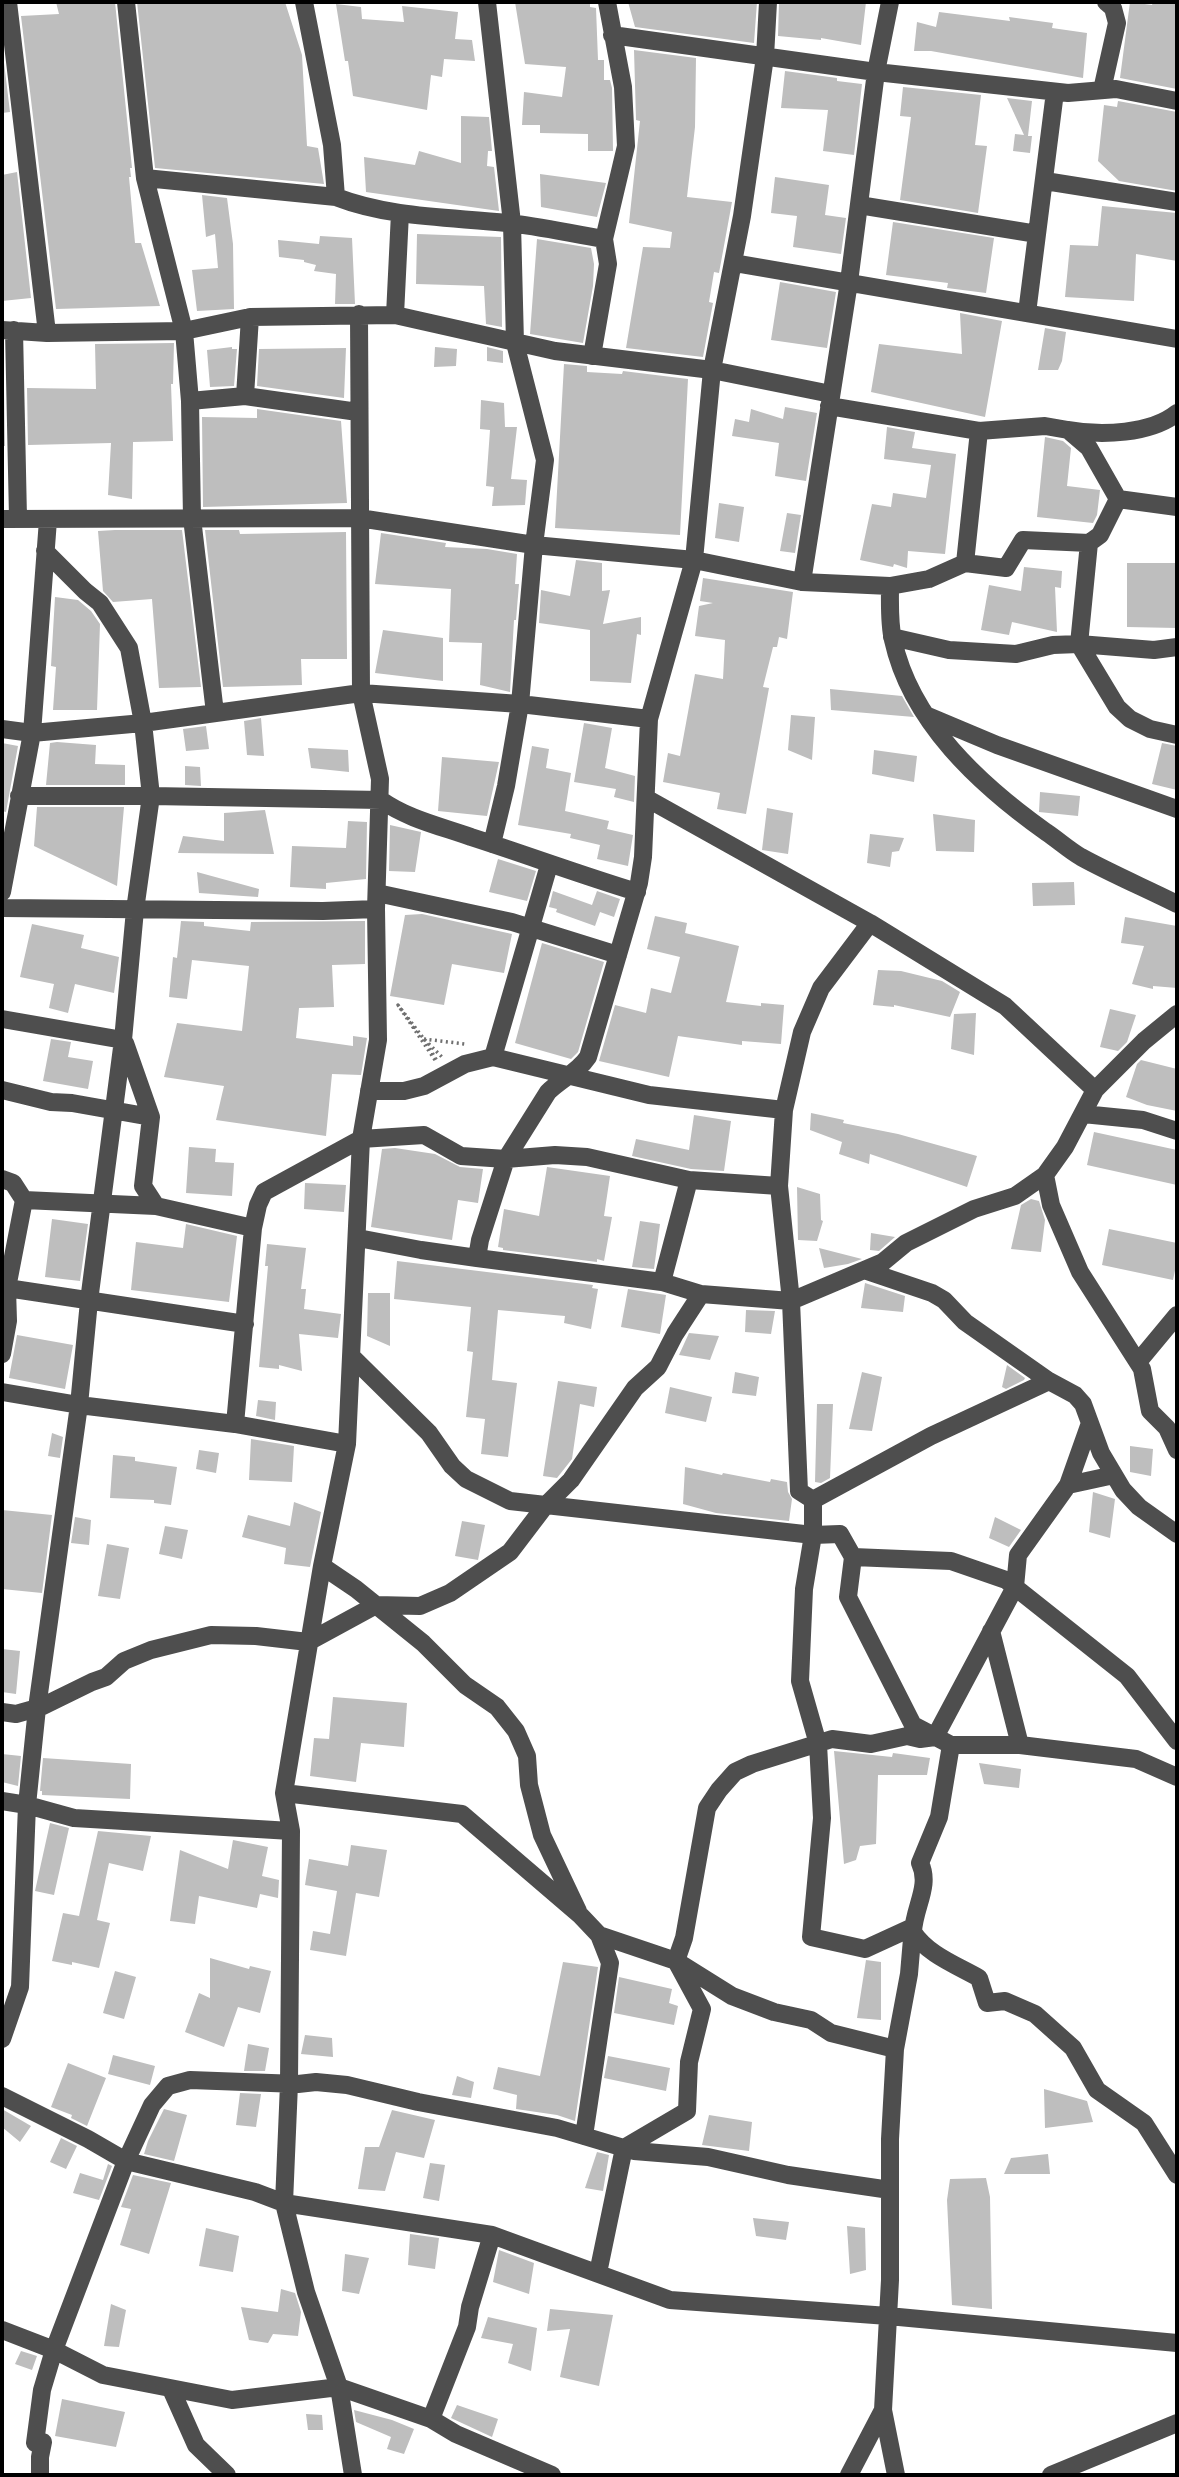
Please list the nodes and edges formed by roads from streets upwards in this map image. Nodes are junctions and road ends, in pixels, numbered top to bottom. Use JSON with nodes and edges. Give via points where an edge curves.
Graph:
{"nodes":[{"id":1,"x":8,"y":2,"type":"edge"},
{"id":2,"x":126,"y":2,"type":"edge"},
{"id":3,"x":304,"y":2,"type":"edge"},
{"id":4,"x":487,"y":2,"type":"edge"},
{"id":5,"x":607,"y":2,"type":"edge"},
{"id":6,"x":768,"y":2,"type":"edge"},
{"id":7,"x":890,"y":2,"type":"edge"},
{"id":8,"x":1106,"y":2,"type":"edge"},
{"id":9,"x":612,"y":35,"type":"junction"},
{"id":10,"x":765,"y":57,"type":"junction"},
{"id":11,"x":876,"y":72,"type":"junction"},
{"id":12,"x":1102,"y":90,"type":"junction"},
{"id":13,"x":1055,"y":92,"type":"junction"},
{"id":14,"x":1177,"y":101,"type":"edge"},
{"id":15,"x":145,"y":178,"type":"junction"},
{"id":16,"x":1045,"y":181,"type":"junction"},
{"id":17,"x":336,"y":197,"type":"junction"},
{"id":18,"x":1177,"y":202,"type":"edge"},
{"id":19,"x":859,"y":205,"type":"junction"},
{"id":20,"x":400,"y":213,"type":"junction"},
{"id":21,"x":512,"y":223,"type":"junction"},
{"id":22,"x":1037,"y":234,"type":"junction"},
{"id":23,"x":604,"y":239,"type":"junction"},
{"id":24,"x":734,"y":263,"type":"junction"},
{"id":25,"x":849,"y":282,"type":"junction"},
{"id":26,"x":1027,"y":313,"type":"junction"},
{"id":27,"x":359,"y":314,"type":"junction"},
{"id":28,"x":396,"y":316,"type":"junction"},
{"id":29,"x":250,"y":317,"type":"junction"},
{"id":30,"x":8,"y":330,"type":"edge"},
{"id":31,"x":184,"y":331,"type":"junction"},
{"id":32,"x":47,"y":333,"type":"junction"},
{"id":33,"x":1177,"y":339,"type":"edge"},
{"id":34,"x":515,"y":343,"type":"junction"},
{"id":35,"x":592,"y":356,"type":"junction"},
{"id":36,"x":712,"y":370,"type":"junction"},
{"id":37,"x":245,"y":396,"type":"junction"},
{"id":38,"x":830,"y":400,"type":"junction"},
{"id":39,"x":190,"y":401,"type":"junction"},
{"id":40,"x":358,"y":412,"type":"junction"},
{"id":41,"x":1177,"y":413,"type":"edge"},
{"id":42,"x":1068,"y":429,"type":"junction"},
{"id":43,"x":979,"y":430,"type":"junction"},
{"id":44,"x":1118,"y":499,"type":"junction"},
{"id":45,"x":1177,"y":507,"type":"edge"},
{"id":46,"x":10,"y":518,"type":"edge"},
{"id":47,"x":192,"y":518,"type":"junction"},
{"id":48,"x":359,"y":518,"type":"junction"},
{"id":49,"x":48,"y":520,"type":"junction"},
{"id":50,"x":1089,"y":543,"type":"junction"},
{"id":51,"x":534,"y":545,"type":"junction"},
{"id":52,"x":45,"y":551,"type":"junction"},
{"id":53,"x":694,"y":560,"type":"junction"},
{"id":54,"x":965,"y":563,"type":"junction"},
{"id":55,"x":802,"y":582,"type":"junction"},
{"id":56,"x":890,"y":586,"type":"junction"},
{"id":57,"x":892,"y":637,"type":"junction"},
{"id":58,"x":1079,"y":644,"type":"junction"},
{"id":59,"x":1177,"y":647,"type":"edge"},
{"id":60,"x":361,"y":692,"type":"junction"},
{"id":61,"x":520,"y":704,"type":"junction"},
{"id":62,"x":215,"y":713,"type":"junction"},
{"id":63,"x":926,"y":715,"type":"junction"},
{"id":64,"x":649,"y":719,"type":"junction"},
{"id":65,"x":144,"y":723,"type":"junction"},
{"id":66,"x":2,"y":729,"type":"edge"},
{"id":67,"x":32,"y":733,"type":"junction"},
{"id":68,"x":1177,"y":735,"type":"edge"},
{"id":69,"x":19,"y":796,"type":"junction"},
{"id":70,"x":151,"y":796,"type":"junction"},
{"id":71,"x":646,"y":798,"type":"junction"},
{"id":72,"x":381,"y":800,"type":"junction"},
{"id":73,"x":1177,"y":809,"type":"edge"},
{"id":74,"x":6,"y":844,"type":"edge"},
{"id":75,"x":492,"y":844,"type":"junction"},
{"id":76,"x":549,"y":865,"type":"junction"},
{"id":77,"x":2,"y":892,"type":"edge"},
{"id":78,"x":637,"y":892,"type":"junction"},
{"id":79,"x":377,"y":901,"type":"junction"},
{"id":80,"x":1177,"y":904,"type":"edge"},
{"id":81,"x":2,"y":908,"type":"edge"},
{"id":82,"x":135,"y":910,"type":"junction"},
{"id":83,"x":870,"y":923,"type":"junction"},
{"id":84,"x":533,"y":929,"type":"junction"},
{"id":85,"x":618,"y":956,"type":"junction"},
{"id":86,"x":1177,"y":1014,"type":"edge"},
{"id":87,"x":2,"y":1019,"type":"edge"},
{"id":88,"x":124,"y":1040,"type":"junction"},
{"id":89,"x":494,"y":1057,"type":"junction"},
{"id":90,"x":570,"y":1074,"type":"junction"},
{"id":91,"x":2,"y":1090,"type":"edge"},
{"id":92,"x":1095,"y":1090,"type":"junction"},
{"id":93,"x":369,"y":1091,"type":"junction"},
{"id":94,"x":114,"y":1110,"type":"junction"},
{"id":95,"x":784,"y":1110,"type":"junction"},
{"id":96,"x":1083,"y":1114,"type":"junction"},
{"id":97,"x":151,"y":1117,"type":"junction"},
{"id":98,"x":1177,"y":1132,"type":"edge"},
{"id":99,"x":361,"y":1139,"type":"junction"},
{"id":100,"x":506,"y":1159,"type":"junction"},
{"id":101,"x":1045,"y":1175,"type":"junction"},
{"id":102,"x":2,"y":1179,"type":"edge"},
{"id":103,"x":689,"y":1180,"type":"junction"},
{"id":104,"x":779,"y":1186,"type":"junction"},
{"id":105,"x":24,"y":1199,"type":"junction"},
{"id":106,"x":102,"y":1203,"type":"junction"},
{"id":107,"x":156,"y":1206,"type":"junction"},
{"id":108,"x":253,"y":1228,"type":"junction"},
{"id":109,"x":358,"y":1238,"type":"junction"},
{"id":110,"x":477,"y":1258,"type":"junction"},
{"id":111,"x":864,"y":1269,"type":"junction"},
{"id":112,"x":662,"y":1282,"type":"junction"},
{"id":113,"x":7,"y":1288,"type":"junction"},
{"id":114,"x":701,"y":1294,"type":"junction"},
{"id":115,"x":89,"y":1301,"type":"junction"},
{"id":116,"x":791,"y":1301,"type":"junction"},
{"id":117,"x":1177,"y":1315,"type":"edge"},
{"id":118,"x":245,"y":1324,"type":"junction"},
{"id":119,"x":2,"y":1354,"type":"edge"},
{"id":120,"x":351,"y":1356,"type":"junction"},
{"id":121,"x":1138,"y":1362,"type":"junction"},
{"id":122,"x":1049,"y":1381,"type":"junction"},
{"id":123,"x":2,"y":1392,"type":"edge"},
{"id":124,"x":79,"y":1405,"type":"junction"},
{"id":125,"x":1090,"y":1423,"type":"junction"},
{"id":126,"x":235,"y":1424,"type":"junction"},
{"id":127,"x":347,"y":1444,"type":"junction"},
{"id":128,"x":1177,"y":1450,"type":"edge"},
{"id":129,"x":1114,"y":1475,"type":"junction"},
{"id":130,"x":1068,"y":1485,"type":"junction"},
{"id":131,"x":813,"y":1500,"type":"junction"},
{"id":132,"x":545,"y":1506,"type":"junction"},
{"id":133,"x":1177,"y":1534,"type":"edge"},
{"id":134,"x":813,"y":1535,"type":"junction"},
{"id":135,"x":853,"y":1557,"type":"junction"},
{"id":136,"x":322,"y":1566,"type":"junction"},
{"id":137,"x":1015,"y":1587,"type":"junction"},
{"id":138,"x":376,"y":1605,"type":"junction"},
{"id":139,"x":991,"y":1631,"type":"junction"},
{"id":140,"x":308,"y":1642,"type":"junction"},
{"id":141,"x":37,"y":1708,"type":"junction"},
{"id":142,"x":2,"y":1712,"type":"edge"},
{"id":143,"x":943,"y":1741,"type":"junction"},
{"id":144,"x":1177,"y":1741,"type":"edge"},
{"id":145,"x":818,"y":1744,"type":"junction"},
{"id":146,"x":1020,"y":1745,"type":"junction"},
{"id":147,"x":1177,"y":1777,"type":"edge"},
{"id":148,"x":284,"y":1793,"type":"junction"},
{"id":149,"x":2,"y":1801,"type":"edge"},
{"id":150,"x":27,"y":1805,"type":"junction"},
{"id":151,"x":291,"y":1831,"type":"junction"},
{"id":152,"x":581,"y":1916,"type":"junction"},
{"id":153,"x":913,"y":1927,"type":"junction"},
{"id":154,"x":599,"y":1935,"type":"junction"},
{"id":155,"x":676,"y":1961,"type":"junction"},
{"id":156,"x":2,"y":2039,"type":"edge"},
{"id":157,"x":895,"y":2049,"type":"junction"},
{"id":158,"x":289,"y":2084,"type":"junction"},
{"id":159,"x":2,"y":2096,"type":"edge"},
{"id":160,"x":584,"y":2136,"type":"junction"},
{"id":161,"x":624,"y":2148,"type":"junction"},
{"id":162,"x":126,"y":2161,"type":"junction"},
{"id":163,"x":1177,"y":2175,"type":"edge"},
{"id":164,"x":890,"y":2190,"type":"junction"},
{"id":165,"x":284,"y":2203,"type":"junction"},
{"id":166,"x":492,"y":2235,"type":"junction"},
{"id":167,"x":598,"y":2273,"type":"junction"},
{"id":168,"x":888,"y":2316,"type":"junction"},
{"id":169,"x":2,"y":2330,"type":"edge"},
{"id":170,"x":1177,"y":2343,"type":"edge"},
{"id":171,"x":54,"y":2350,"type":"junction"},
{"id":172,"x":339,"y":2387,"type":"junction"},
{"id":173,"x":171,"y":2389,"type":"junction"},
{"id":174,"x":883,"y":2410,"type":"junction"},
{"id":175,"x":431,"y":2419,"type":"junction"},
{"id":176,"x":1177,"y":2423,"type":"edge"},
{"id":177,"x":40,"y":2475,"type":"edge"},
{"id":178,"x":227,"y":2475,"type":"edge"},
{"id":179,"x":353,"y":2475,"type":"edge"},
{"id":180,"x":552,"y":2475,"type":"edge"},
{"id":181,"x":849,"y":2475,"type":"edge"},
{"id":182,"x":895,"y":2475,"type":"edge"},
{"id":183,"x":1051,"y":2475,"type":"edge"}],
"edges":[{"from":1,"to":32,"type":"street"},
{"from":2,"to":15,"type":"street"},
{"from":3,"to":17,"type":"street","via":[[332,145]]},
{"from":4,"to":21,"type":"street"},
{"from":5,"to":9,"type":"street"},
{"from":6,"to":10,"type":"street"},
{"from":7,"to":11,"type":"street"},
{"from":8,"to":12,"type":"street","via":[[1113,8],[1116,23]]},
{"from":9,"to":10,"type":"street"},
{"from":9,"to":23,"type":"street","via":[[623,87],[626,146]]},
{"from":10,"to":11,"type":"street"},
{"from":10,"to":24,"type":"street"},
{"from":11,"to":13,"type":"street"},
{"from":11,"to":19,"type":"street"},
{"from":12,"to":13,"type":"street"},
{"from":12,"to":14,"type":"street"},
{"from":13,"to":16,"type":"street"},
{"from":15,"to":17,"type":"street"},
{"from":15,"to":31,"type":"street"},
{"from":16,"to":18,"type":"street"},
{"from":16,"to":22,"type":"street"},
{"from":17,"to":20,"type":"street"},
{"from":19,"to":22,"type":"street"},
{"from":19,"to":25,"type":"street"},
{"from":20,"to":21,"type":"street"},
{"from":20,"to":28,"type":"street"},
{"from":21,"to":23,"type":"street"},
{"from":21,"to":34,"type":"street"},
{"from":22,"to":26,"type":"street"},
{"from":23,"to":35,"type":"street","via":[[608,264]]},
{"from":24,"to":25,"type":"street"},
{"from":24,"to":36,"type":"street"},
{"from":25,"to":26,"type":"street"},
{"from":25,"to":38,"type":"street"},
{"from":26,"to":33,"type":"street"},
{"from":27,"to":28,"type":"street"},
{"from":27,"to":29,"type":"street"},
{"from":27,"to":40,"type":"street"},
{"from":28,"to":34,"type":"street"},
{"from":29,"to":31,"type":"street"},
{"from":29,"to":37,"type":"street"},
{"from":30,"to":32,"type":"street"},
{"from":30,"to":46,"type":"street"},
{"from":31,"to":32,"type":"street"},
{"from":31,"to":39,"type":"street"},
{"from":34,"to":35,"type":"street"},
{"from":34,"to":51,"type":"street","via":[[545,460]]},
{"from":35,"to":36,"type":"street"},
{"from":36,"to":38,"type":"street"},
{"from":36,"to":53,"type":"street"},
{"from":37,"to":39,"type":"street"},
{"from":37,"to":40,"type":"street"},
{"from":38,"to":43,"type":"street"},
{"from":38,"to":55,"type":"street"},
{"from":39,"to":47,"type":"street"},
{"from":40,"to":48,"type":"street"},
{"from":41,"to":42,"type":"street","via":[[1150,426],[1107,434]]},
{"from":42,"to":43,"type":"street"},
{"from":42,"to":44,"type":"street","via":[[1089,448]]},
{"from":43,"to":54,"type":"street"},
{"from":44,"to":45,"type":"street"},
{"from":44,"to":50,"type":"street","via":[[1100,535]]},
{"from":46,"to":49,"type":"street"},
{"from":47,"to":48,"type":"street"},
{"from":47,"to":49,"type":"street"},
{"from":47,"to":62,"type":"street"},
{"from":48,"to":51,"type":"street"},
{"from":48,"to":60,"type":"street"},
{"from":49,"to":52,"type":"street"},
{"from":50,"to":54,"type":"street","via":[[1023,540],[1006,568]]},
{"from":50,"to":58,"type":"street"},
{"from":51,"to":53,"type":"street"},
{"from":51,"to":61,"type":"street"},
{"from":52,"to":65,"type":"street","via":[[100,603],[129,648]]},
{"from":52,"to":67,"type":"street"},
{"from":53,"to":55,"type":"street"},
{"from":53,"to":64,"type":"street"},
{"from":54,"to":56,"type":"street","via":[[929,579]]},
{"from":55,"to":56,"type":"street"},
{"from":56,"to":57,"type":"street"},
{"from":57,"to":58,"type":"street","via":[[949,650],[1016,654]]},
{"from":57,"to":63,"type":"street","via":[[899,662]]},
{"from":58,"to":59,"type":"street","via":[[1154,650]]},
{"from":58,"to":68,"type":"street","via":[[1117,708],[1150,729]]},
{"from":60,"to":61,"type":"street"},
{"from":60,"to":62,"type":"street"},
{"from":60,"to":72,"type":"street"},
{"from":61,"to":64,"type":"street"},
{"from":61,"to":75,"type":"street"},
{"from":62,"to":65,"type":"street"},
{"from":63,"to":73,"type":"street"},
{"from":63,"to":80,"type":"street","via":[[974,775],[1012,808],[1080,856]]},
{"from":64,"to":71,"type":"street"},
{"from":65,"to":67,"type":"street"},
{"from":65,"to":70,"type":"street"},
{"from":66,"to":67,"type":"street"},
{"from":67,"to":69,"type":"street"},
{"from":69,"to":70,"type":"street"},
{"from":69,"to":74,"type":"street"},
{"from":70,"to":72,"type":"street"},
{"from":70,"to":82,"type":"street"},
{"from":71,"to":78,"type":"street"},
{"from":71,"to":83,"type":"street"},
{"from":72,"to":75,"type":"street","via":[[398,812]]},
{"from":72,"to":79,"type":"street"},
{"from":74,"to":77,"type":"street"},
{"from":75,"to":76,"type":"street"},
{"from":76,"to":78,"type":"street"},
{"from":76,"to":84,"type":"street"},
{"from":78,"to":85,"type":"street"},
{"from":79,"to":82,"type":"street","via":[[323,911]]},
{"from":79,"to":84,"type":"street","via":[[479,914]]},
{"from":79,"to":93,"type":"street","via":[[379,1040]]},
{"from":81,"to":82,"type":"street"},
{"from":82,"to":88,"type":"street"},
{"from":83,"to":92,"type":"street","via":[[1005,1006]]},
{"from":83,"to":95,"type":"street","via":[[821,988],[802,1032]]},
{"from":84,"to":85,"type":"street"},
{"from":84,"to":89,"type":"street"},
{"from":85,"to":90,"type":"street","via":[[588,1056]]},
{"from":86,"to":92,"type":"street"},
{"from":87,"to":88,"type":"street"},
{"from":88,"to":94,"type":"street"},
{"from":88,"to":97,"type":"street"},
{"from":89,"to":90,"type":"street"},
{"from":89,"to":93,"type":"street","via":[[465,1064],[424,1086]]},
{"from":90,"to":95,"type":"street","via":[[649,1095]]},
{"from":90,"to":100,"type":"street","via":[[548,1092]]},
{"from":91,"to":94,"type":"street"},
{"from":92,"to":96,"type":"street"},
{"from":93,"to":99,"type":"street"},
{"from":94,"to":97,"type":"street"},
{"from":94,"to":106,"type":"street"},
{"from":95,"to":104,"type":"street"},
{"from":96,"to":98,"type":"street","via":[[1143,1120]]},
{"from":96,"to":101,"type":"street"},
{"from":97,"to":107,"type":"street","via":[[143,1186]]},
{"from":99,"to":100,"type":"street","via":[[424,1135],[461,1156]]},
{"from":99,"to":108,"type":"street","via":[[264,1192]]},
{"from":99,"to":109,"type":"street"},
{"from":100,"to":103,"type":"street","via":[[587,1157]]},
{"from":100,"to":110,"type":"street"},
{"from":101,"to":111,"type":"street","via":[[1015,1196],[963,1214]]},
{"from":101,"to":121,"type":"street","via":[[1051,1205],[1080,1272]]},
{"from":102,"to":105,"type":"street","via":[[13,1183]]},
{"from":103,"to":104,"type":"street"},
{"from":103,"to":112,"type":"street"},
{"from":104,"to":116,"type":"street"},
{"from":105,"to":106,"type":"street"},
{"from":105,"to":113,"type":"street"},
{"from":106,"to":107,"type":"street"},
{"from":106,"to":115,"type":"street"},
{"from":107,"to":108,"type":"street"},
{"from":108,"to":118,"type":"street"},
{"from":109,"to":110,"type":"street"},
{"from":109,"to":120,"type":"street"},
{"from":110,"to":112,"type":"street"},
{"from":111,"to":116,"type":"street"},
{"from":111,"to":122,"type":"street","via":[[944,1300],[965,1322]]},
{"from":112,"to":114,"type":"street"},
{"from":113,"to":115,"type":"street"},
{"from":113,"to":119,"type":"street"},
{"from":114,"to":116,"type":"street"},
{"from":114,"to":132,"type":"street","via":[[658,1367],[635,1388],[572,1480]]},
{"from":115,"to":118,"type":"street"},
{"from":115,"to":124,"type":"street"},
{"from":116,"to":131,"type":"street","via":[[799,1491]]},
{"from":117,"to":121,"type":"street"},
{"from":118,"to":126,"type":"street"},
{"from":120,"to":127,"type":"street"},
{"from":120,"to":132,"type":"street","via":[[429,1433],[466,1479],[510,1501]]},
{"from":121,"to":128,"type":"street","via":[[1150,1411],[1167,1428]]},
{"from":122,"to":125,"type":"street","via":[[1075,1395]]},
{"from":122,"to":131,"type":"street","via":[[931,1436]]},
{"from":123,"to":124,"type":"street"},
{"from":124,"to":126,"type":"street"},
{"from":124,"to":141,"type":"street"},
{"from":125,"to":129,"type":"street"},
{"from":125,"to":130,"type":"street"},
{"from":126,"to":127,"type":"street"},
{"from":127,"to":136,"type":"street"},
{"from":129,"to":130,"type":"street"},
{"from":129,"to":133,"type":"street","via":[[1139,1507]]},
{"from":130,"to":137,"type":"street","via":[[1018,1555]]},
{"from":131,"to":134,"type":"street"},
{"from":132,"to":134,"type":"street"},
{"from":132,"to":138,"type":"street","via":[[510,1552],[450,1593],[420,1606]]},
{"from":134,"to":135,"type":"street","via":[[840,1534]]},
{"from":134,"to":145,"type":"street","via":[[804,1588],[800,1681]]},
{"from":135,"to":137,"type":"street","via":[[951,1561]]},
{"from":135,"to":143,"type":"street","via":[[848,1597],[913,1725]]},
{"from":136,"to":138,"type":"street"},
{"from":136,"to":140,"type":"street"},
{"from":137,"to":139,"type":"street"},
{"from":137,"to":144,"type":"street","via":[[1127,1676]]},
{"from":138,"to":140,"type":"street"},
{"from":138,"to":152,"type":"street","via":[[424,1643],[465,1685],[497,1707],[516,1731],[527,1756],[542,1835]]},
{"from":139,"to":143,"type":"street"},
{"from":139,"to":146,"type":"street"},
{"from":140,"to":141,"type":"street","via":[[211,1635],[124,1661],[106,1677]]},
{"from":140,"to":148,"type":"street"},
{"from":141,"to":142,"type":"street","via":[[16,1714]]},
{"from":141,"to":150,"type":"street"},
{"from":143,"to":145,"type":"street","via":[[907,1736],[871,1744],[832,1739]]},
{"from":143,"to":146,"type":"street"},
{"from":143,"to":153,"type":"street","via":[[939,1817],[920,1863],[925,1883]]},
{"from":145,"to":153,"type":"street","via":[[822,1818],[811,1937],[864,1949]]},
{"from":145,"to":155,"type":"street","via":[[735,1772],[707,1808]]},
{"from":146,"to":147,"type":"street","via":[[1136,1759]]},
{"from":148,"to":151,"type":"street"},
{"from":148,"to":152,"type":"street","via":[[462,1814]]},
{"from":149,"to":150,"type":"street"},
{"from":150,"to":151,"type":"street","via":[[74,1818]]},
{"from":150,"to":156,"type":"street","via":[[20,1987]]},
{"from":151,"to":158,"type":"street"},
{"from":152,"to":154,"type":"street"},
{"from":153,"to":157,"type":"street"},
{"from":153,"to":163,"type":"street","via":[[918,1941],[979,1978],[987,2003],[1005,2001],[1035,2014],[1073,2048],[1097,2091],[1144,2123]]},
{"from":154,"to":155,"type":"street"},
{"from":154,"to":160,"type":"street","via":[[610,1963]]},
{"from":155,"to":157,"type":"street","via":[[732,1996],[811,2020],[831,2033]]},
{"from":155,"to":161,"type":"street","via":[[702,2009],[690,2062],[687,2111]]},
{"from":157,"to":164,"type":"street"},
{"from":158,"to":160,"type":"street","via":[[346,2085]]},
{"from":158,"to":162,"type":"street","via":[[190,2080],[168,2086],[152,2105]]},
{"from":158,"to":165,"type":"street"},
{"from":159,"to":162,"type":"street"},
{"from":160,"to":161,"type":"street"},
{"from":161,"to":164,"type":"street","via":[[708,2157]]},
{"from":161,"to":167,"type":"street"},
{"from":162,"to":165,"type":"street"},
{"from":162,"to":171,"type":"street"},
{"from":164,"to":168,"type":"street"},
{"from":165,"to":166,"type":"street"},
{"from":165,"to":172,"type":"street","via":[[306,2292]]},
{"from":166,"to":167,"type":"street"},
{"from":166,"to":175,"type":"street","via":[[467,2328]]},
{"from":167,"to":168,"type":"street","via":[[670,2300]]},
{"from":168,"to":170,"type":"street"},
{"from":168,"to":174,"type":"street"},
{"from":169,"to":171,"type":"street"},
{"from":171,"to":173,"type":"street","via":[[103,2375]]},
{"from":171,"to":177,"type":"street","via":[[42,2390],[35,2443],[43,2442]]},
{"from":172,"to":173,"type":"street","via":[[232,2400]]},
{"from":172,"to":175,"type":"street"},
{"from":172,"to":179,"type":"street"},
{"from":173,"to":178,"type":"street","via":[[196,2445]]},
{"from":174,"to":181,"type":"street"},
{"from":174,"to":182,"type":"street"},
{"from":175,"to":180,"type":"street"},
{"from":176,"to":183,"type":"street"}]}
